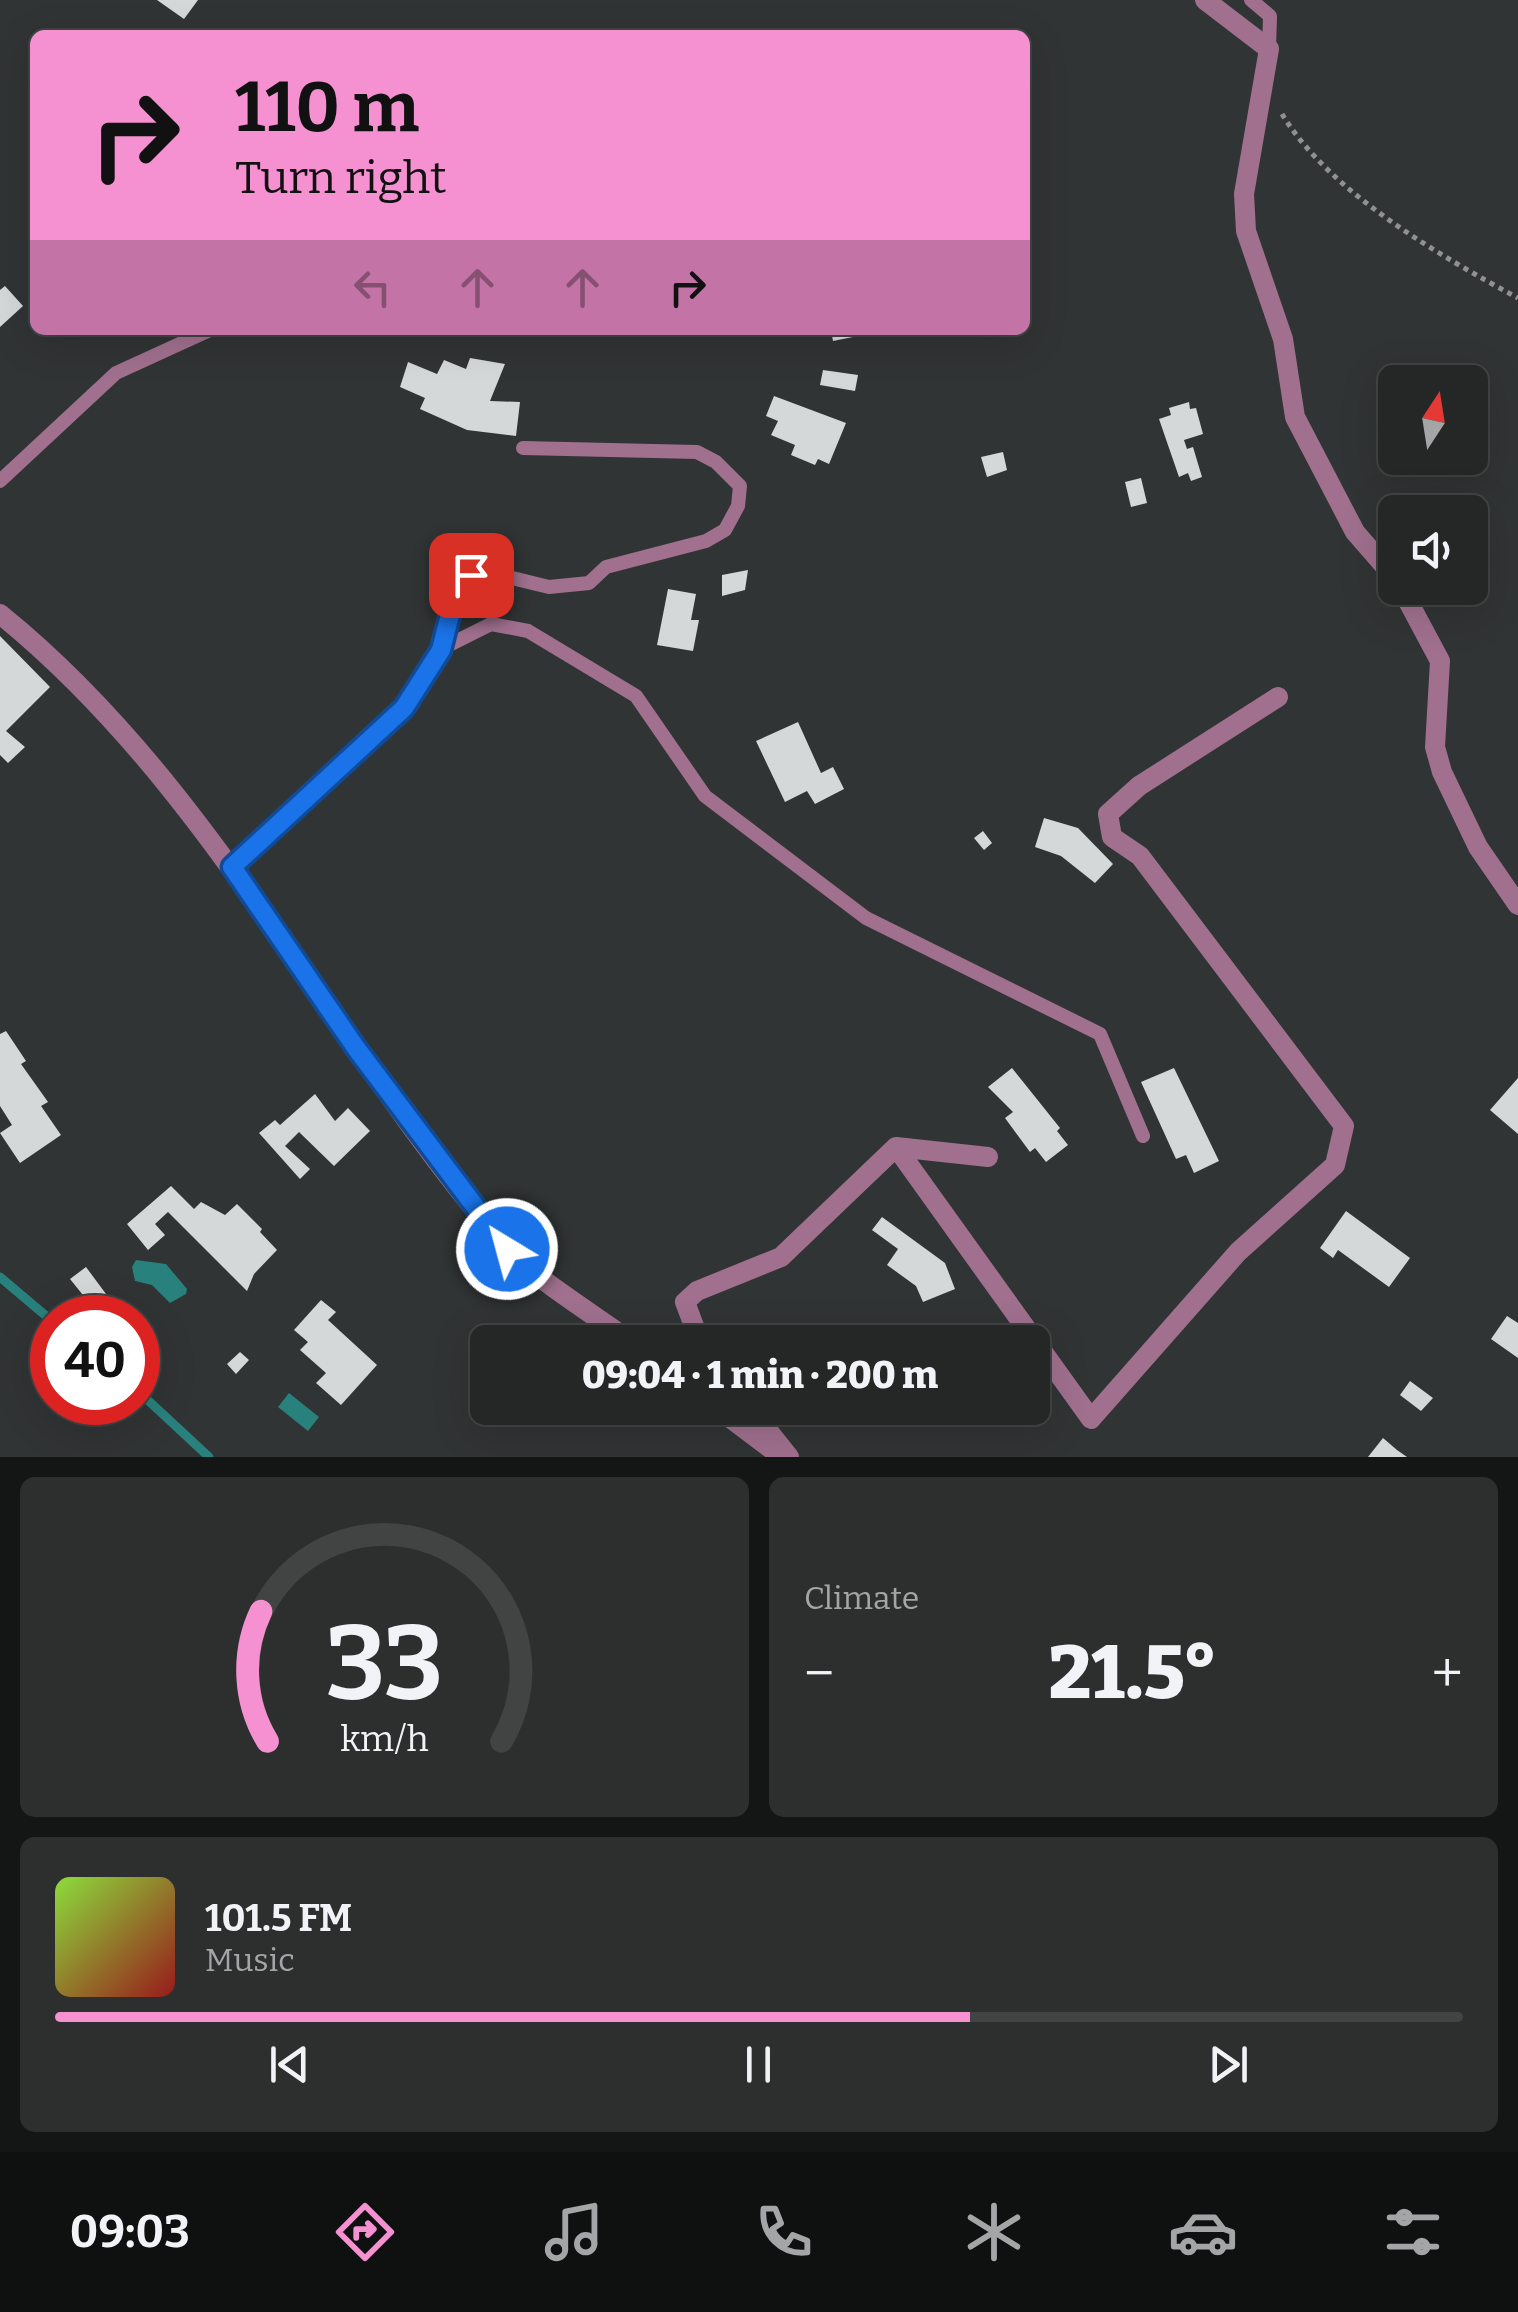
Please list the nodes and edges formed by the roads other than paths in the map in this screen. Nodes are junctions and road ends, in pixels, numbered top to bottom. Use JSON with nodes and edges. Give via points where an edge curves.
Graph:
{"nodes":[{"id":1,"x":1205,"y":0,"type":"edge"},
{"id":2,"x":1251,"y":0,"type":"edge"},
{"id":3,"x":1269,"y":49,"type":"junction"},
{"id":4,"x":199,"y":335,"type":"edge"},
{"id":5,"x":523,"y":448,"type":"dead end"},
{"id":6,"x":0,"y":481,"type":"edge"},
{"id":7,"x":1378,"y":558,"type":"edge"},
{"id":8,"x":1410,"y":605,"type":"edge"},
{"id":9,"x":0,"y":614,"type":"edge"},
{"id":10,"x":441,"y":650,"type":"junction"},
{"id":11,"x":1278,"y":697,"type":"dead end"},
{"id":12,"x":232,"y":867,"type":"junction"},
{"id":13,"x":1518,"y":905,"type":"edge"},
{"id":14,"x":1143,"y":1136,"type":"dead end"},
{"id":15,"x":896,"y":1147,"type":"junction"},
{"id":16,"x":988,"y":1157,"type":"dead end"},
{"id":17,"x":608,"y":1325,"type":"edge"},
{"id":18,"x":694,"y":1325,"type":"edge"},
{"id":19,"x":741,"y":1425,"type":"edge"},
{"id":20,"x":762,"y":1425,"type":"edge"},
{"id":21,"x":786,"y":1457,"type":"edge"}],
"edges":[{"from":1,"to":3,"type":"street"},
{"from":2,"to":3,"type":"lane","via":[[1270,16]]},
{"from":3,"to":7,"type":"street","via":[[1244,194],[1246,231],[1283,339],[1295,417],[1355,532]]},
{"from":4,"to":6,"type":"lane","via":[[116,372]]},
{"from":5,"to":10,"type":"lane","via":[[697,452],[740,486],[738,506],[724,530],[706,541],[606,568],[589,583],[548,587],[492,572],[471,575],[452,598]]},
{"from":8,"to":13,"type":"street","via":[[1440,661],[1435,746],[1442,772],[1478,847]]},
{"from":9,"to":12,"type":"street","via":[[113,724]]},
{"from":10,"to":12,"type":"lane","via":[[404,708]]},
{"from":10,"to":14,"type":"lane","via":[[491,624],[528,632],[636,696],[705,796],[866,918],[1100,1034]]},
{"from":11,"to":15,"type":"street","via":[[1108,814],[1112,838],[1140,856],[1344,1126],[1335,1165],[1238,1252],[1091,1419]]},
{"from":12,"to":17,"type":"street","via":[[356,1048],[507,1249]]},
{"from":15,"to":16,"type":"street"},
{"from":15,"to":18,"type":"street","via":[[781,1257],[696,1291],[685,1302]]},
{"from":19,"to":21,"type":"street"},
{"from":20,"to":21,"type":"street"}]}
